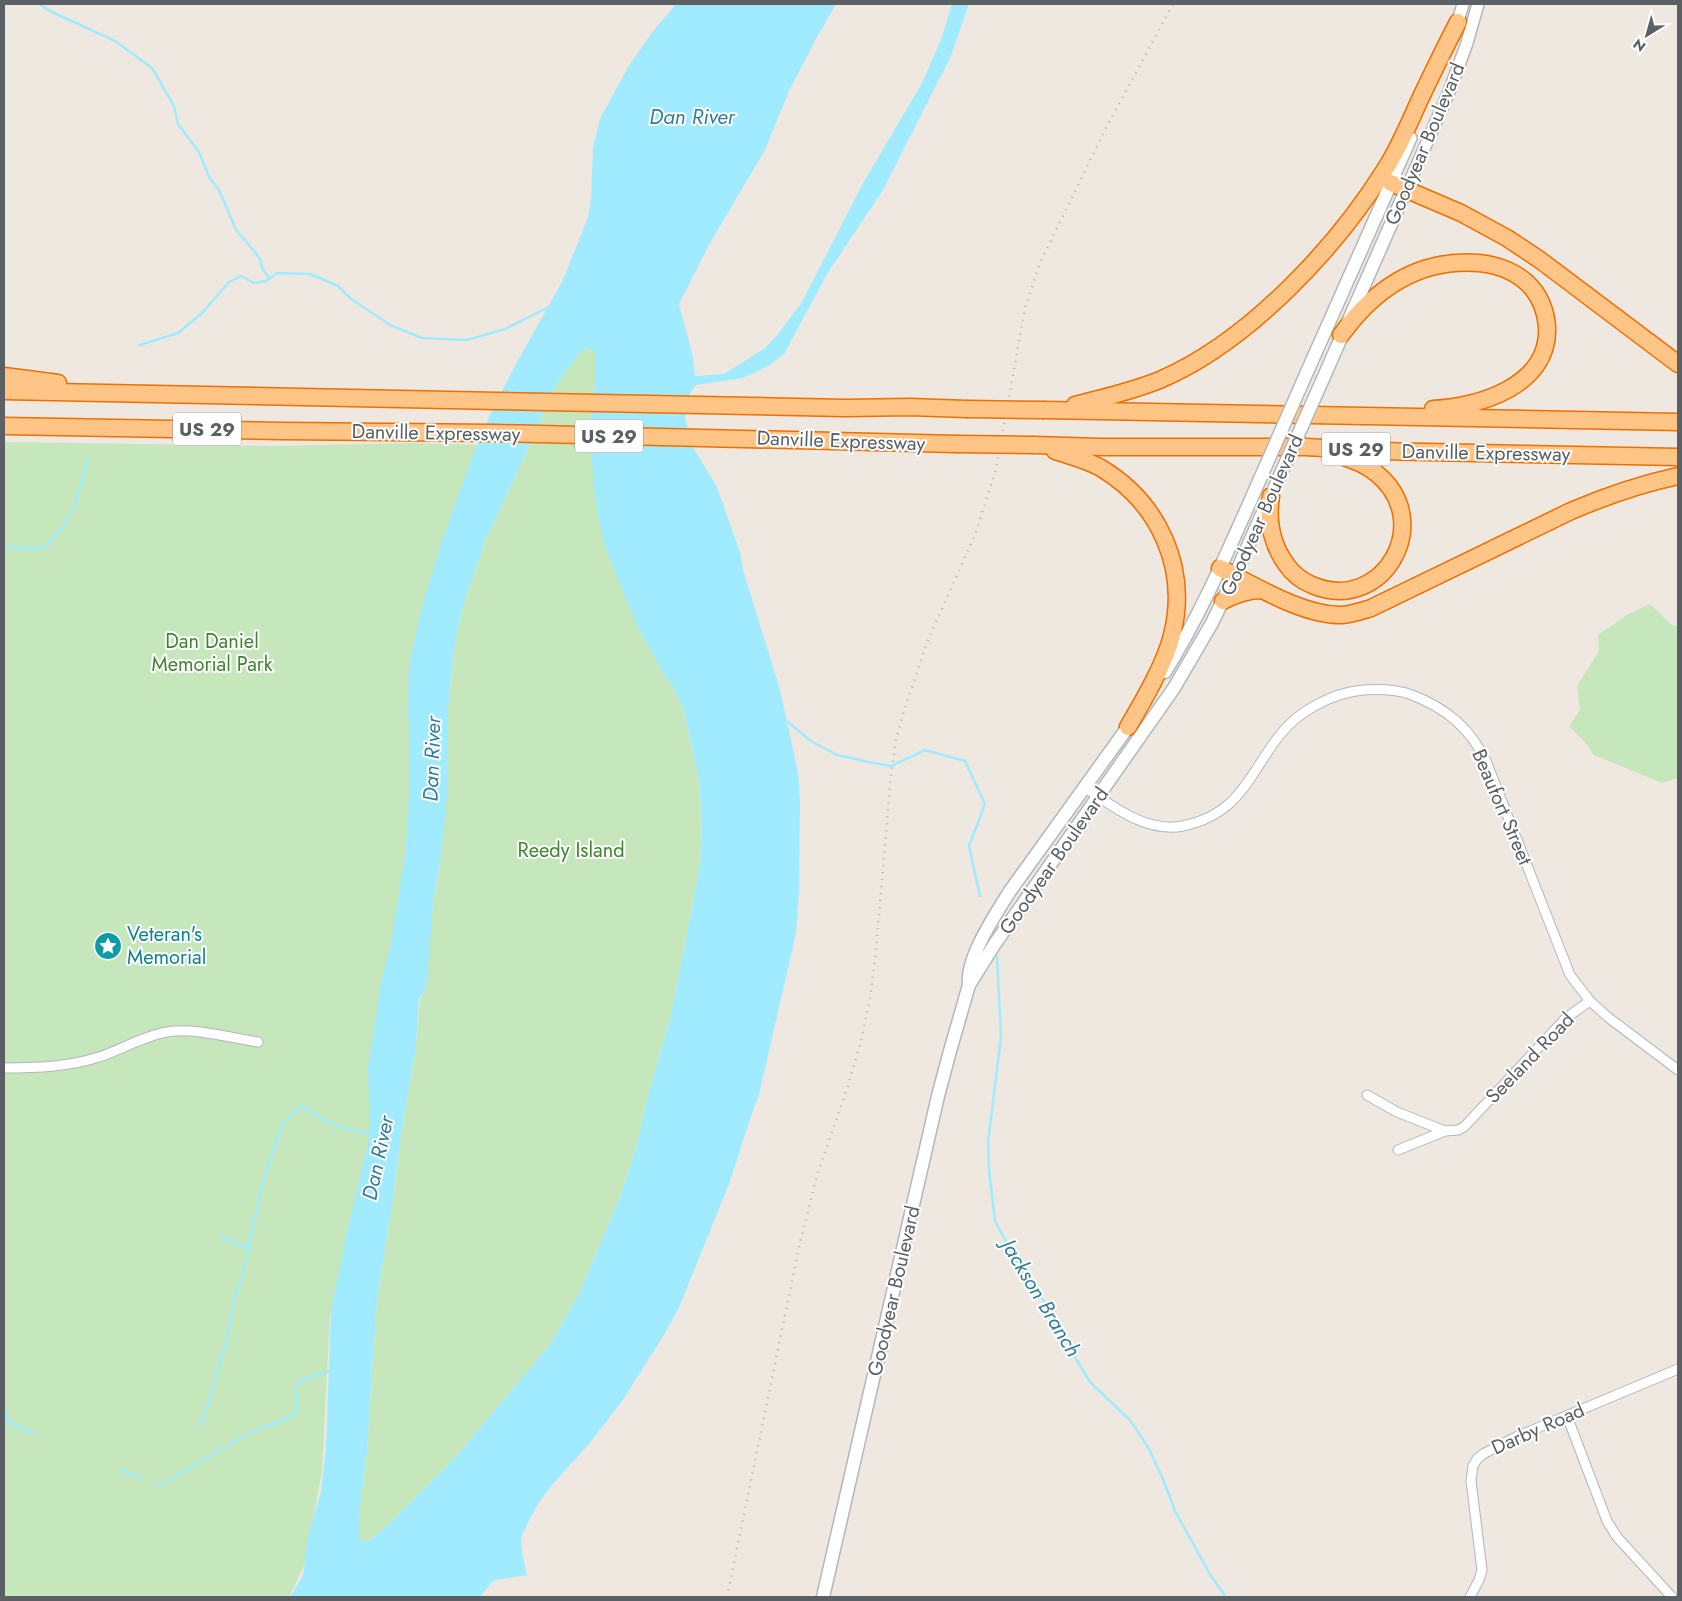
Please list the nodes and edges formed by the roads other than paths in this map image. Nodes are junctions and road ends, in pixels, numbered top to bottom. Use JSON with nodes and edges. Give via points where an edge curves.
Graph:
{"nodes":[{"id":1,"x":1463,"y":4,"type":"edge"},
{"id":2,"x":1478,"y":4,"type":"edge"},
{"id":3,"x":1458,"y":22,"type":"junction"},
{"id":4,"x":1391,"y":183,"type":"junction"},
{"id":5,"x":1406,"y":190,"type":"junction"},
{"id":6,"x":1342,"y":335,"type":"junction"},
{"id":7,"x":1678,"y":364,"type":"edge"},
{"id":8,"x":4,"y":376,"type":"edge"},
{"id":9,"x":4,"y":392,"type":"edge"},
{"id":10,"x":222,"y":395,"type":"junction"},
{"id":11,"x":1051,"y":410,"type":"junction"},
{"id":12,"x":1379,"y":416,"type":"junction"},
{"id":13,"x":1678,"y":422,"type":"edge"},
{"id":14,"x":4,"y":426,"type":"edge"},
{"id":15,"x":156,"y":428,"type":"junction"},
{"id":16,"x":4,"y":434,"type":"edge"},
{"id":17,"x":1036,"y":445,"type":"junction"},
{"id":18,"x":1316,"y":448,"type":"junction"},
{"id":19,"x":1678,"y":457,"type":"edge"},
{"id":20,"x":1678,"y":476,"type":"edge"},
{"id":21,"x":1267,"y":491,"type":"junction"},
{"id":22,"x":1220,"y":568,"type":"junction"},
{"id":23,"x":1235,"y":575,"type":"junction"},
{"id":24,"x":1262,"y":590,"type":"junction"},
{"id":25,"x":1223,"y":601,"type":"junction"},
{"id":26,"x":1128,"y":727,"type":"junction"},
{"id":27,"x":1084,"y":787,"type":"junction"},
{"id":28,"x":1098,"y":797,"type":"junction"},
{"id":29,"x":969,"y":985,"type":"junction"},
{"id":30,"x":1590,"y":1001,"type":"junction"},
{"id":31,"x":258,"y":1042,"type":"dead end"},
{"id":32,"x":4,"y":1068,"type":"edge"},
{"id":33,"x":1678,"y":1070,"type":"edge"},
{"id":34,"x":1367,"y":1095,"type":"dead end"},
{"id":35,"x":1445,"y":1131,"type":"junction"},
{"id":36,"x":1398,"y":1150,"type":"dead end"},
{"id":37,"x":1678,"y":1369,"type":"edge"},
{"id":38,"x":1567,"y":1416,"type":"junction"},
{"id":39,"x":823,"y":1597,"type":"edge"},
{"id":40,"x":1470,"y":1597,"type":"edge"},
{"id":41,"x":1672,"y":1597,"type":"edge"}],
"edges":[{"from":1,"to":3,"type":"street","name":"Goodyear Boulevard"},
{"from":2,"to":5,"type":"street","name":"Goodyear Boulevard","via":[[1449,92]]},
{"from":3,"to":4,"type":"street","name":"Goodyear Boulevard"},
{"from":3,"to":11,"type":"highway","via":[[1386,168],[1341,230],[1269,307],[1188,366],[1139,389]]},
{"from":4,"to":5,"type":"highway"},
{"from":4,"to":21,"type":"main road","name":"Goodyear Boulevard","bridge":true,"via":[[1307,372]]},
{"from":5,"to":6,"type":"main road","name":"Goodyear Boulevard"},
{"from":5,"to":7,"type":"highway","via":[[1507,238]]},
{"from":6,"to":12,"type":"highway","via":[[1373,298],[1407,275],[1435,265],[1465,262],[1498,266],[1523,279],[1539,299],[1547,320],[1546,341],[1538,363],[1520,382],[1498,394],[1459,406],[1388,410]]},
{"from":6,"to":21,"type":"main road","name":"Goodyear Boulevard","bridge":true},
{"from":8,"to":10,"type":"highway","via":[[71,384],[196,388]]},
{"from":9,"to":10,"type":"highway","name":"Danville Expressway","number":"US 29"},
{"from":10,"to":11,"type":"highway","name":"Danville Expressway","number":"US 29","bridge":true},
{"from":11,"to":12,"type":"highway","name":"Danville Expressway","number":"US 29"},
{"from":12,"to":13,"type":"highway","name":"Danville Expressway","number":"US 29"},
{"from":14,"to":15,"type":"highway","name":"Danville Expressway","number":"US 29"},
{"from":15,"to":16,"type":"highway","via":[[136,432]]},
{"from":15,"to":17,"type":"highway","name":"Danville Expressway","number":"US 29","bridge":true},
{"from":17,"to":18,"type":"highway","name":"Danville Expressway","number":"US 29"},
{"from":17,"to":26,"type":"highway","via":[[1100,467],[1130,489],[1153,516],[1173,560],[1178,595],[1172,636]]},
{"from":18,"to":19,"type":"highway","name":"Danville Expressway","number":"US 29"},
{"from":18,"to":21,"type":"highway","via":[[1366,466],[1377,473],[1394,494],[1402,512],[1402,536],[1395,556],[1385,570],[1371,581],[1349,590],[1318,588],[1302,580],[1288,568],[1273,541]]},
{"from":20,"to":24,"type":"highway","via":[[1631,488],[1572,511],[1356,613],[1325,614]]},
{"from":21,"to":22,"type":"main road","name":"Goodyear Boulevard"},
{"from":21,"to":23,"type":"main road","name":"Goodyear Boulevard"},
{"from":22,"to":23,"type":"highway"},
{"from":22,"to":26,"type":"main road","name":"Goodyear Boulevard","via":[[1169,665]]},
{"from":23,"to":24,"type":"highway"},
{"from":23,"to":25,"type":"main road","name":"Goodyear Boulevard"},
{"from":24,"to":25,"type":"highway","via":[[1237,593]]},
{"from":25,"to":28,"type":"main road","name":"Goodyear Boulevard","via":[[1174,688]]},
{"from":26,"to":27,"type":"main road","name":"Goodyear Boulevard"},
{"from":27,"to":28,"type":"street","name":"Beaufort Street"},
{"from":27,"to":29,"type":"main road","name":"Goodyear Boulevard","via":[[999,909],[974,955]]},
{"from":28,"to":29,"type":"main road","name":"Goodyear Boulevard"},
{"from":28,"to":30,"type":"street","name":"Beaufort Street","via":[[1145,823],[1168,827],[1194,823],[1232,802],[1280,734],[1312,707],[1341,694],[1378,689],[1425,700],[1452,716],[1480,749],[1570,975]]},
{"from":29,"to":39,"type":"main road","name":"Goodyear Boulevard","via":[[938,1096]]},
{"from":30,"to":33,"type":"street","name":"Seeland Road"},
{"from":30,"to":35,"type":"street","name":"Seeland Road","via":[[1566,1018],[1464,1127]]},
{"from":31,"to":32,"type":"street","via":[[168,1031],[88,1060],[47,1067]]},
{"from":34,"to":35,"type":"street","via":[[1397,1112]]},
{"from":35,"to":36,"type":"street","name":"Seeland Road"},
{"from":37,"to":38,"type":"street","name":"Darby Road"},
{"from":38,"to":40,"type":"street","name":"Darby Road","via":[[1483,1454],[1473,1466],[1471,1481],[1482,1570]]},
{"from":38,"to":41,"type":"street","via":[[1607,1521],[1617,1537]]}]}
